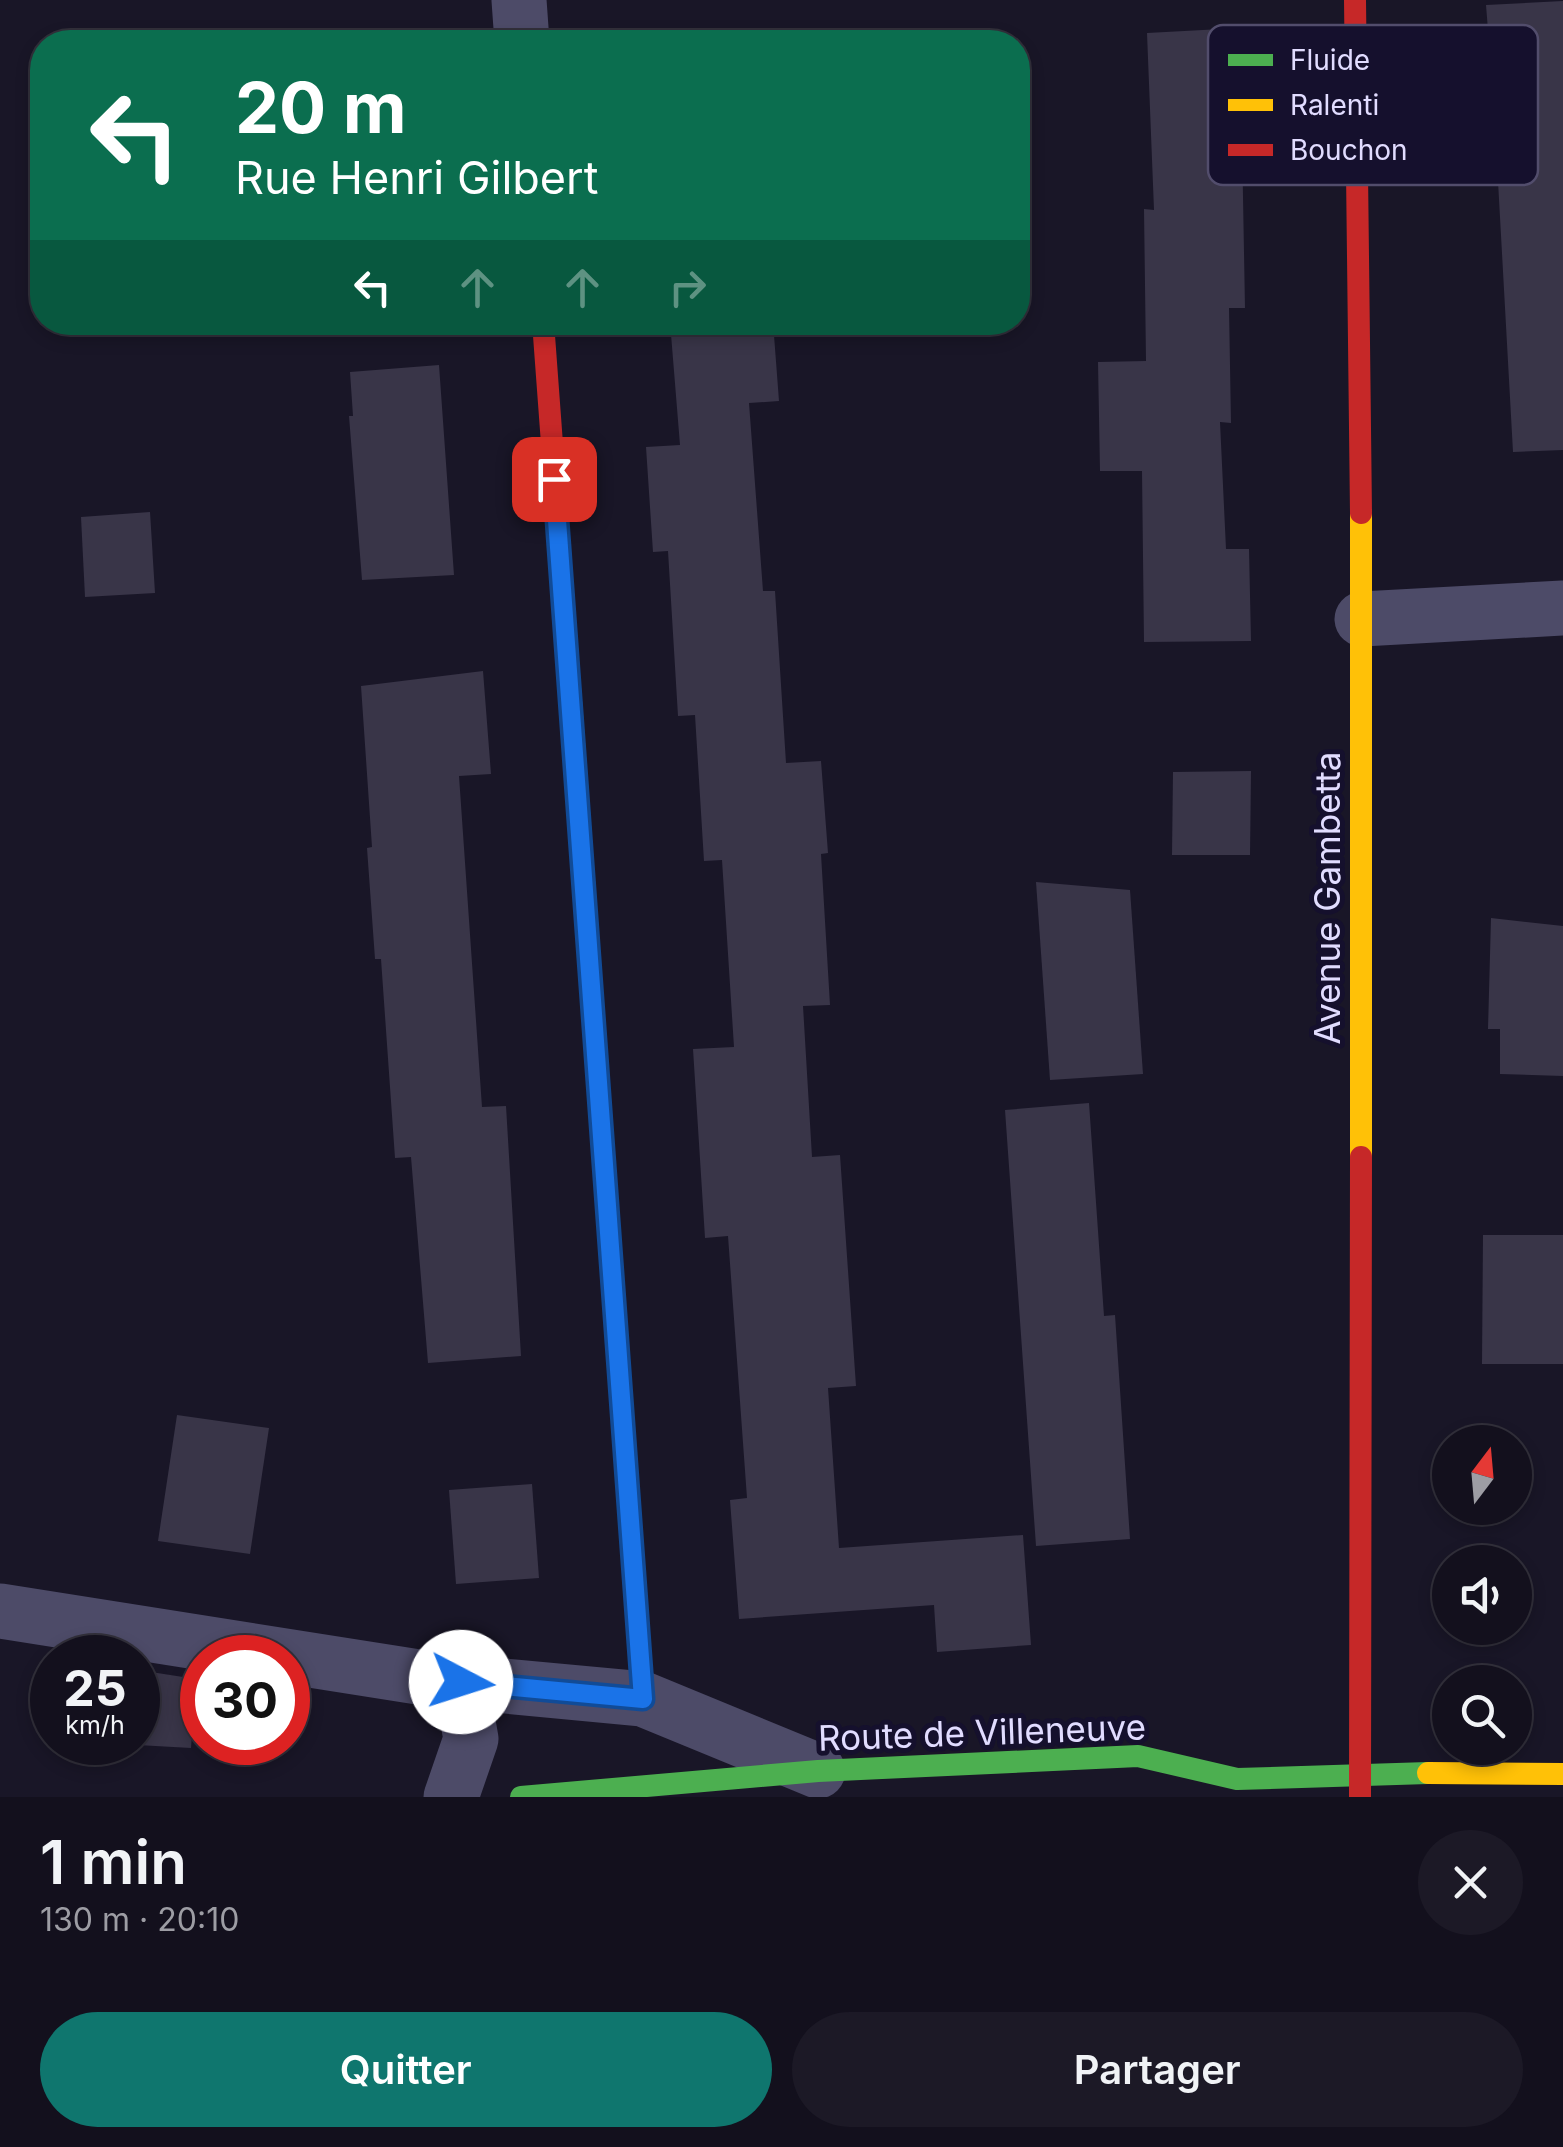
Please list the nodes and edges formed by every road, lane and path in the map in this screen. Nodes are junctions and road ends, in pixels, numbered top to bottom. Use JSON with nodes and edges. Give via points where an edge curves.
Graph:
{"nodes":[{"id":1,"x":519,"y":0,"type":"edge"},
{"id":2,"x":1355,"y":0,"type":"edge"},
{"id":3,"x":1355,"y":25,"type":"edge"},
{"id":4,"x":521,"y":30,"type":"edge"},
{"id":5,"x":1357,"y":185,"type":"edge"},
{"id":6,"x":543,"y":335,"type":"edge"},
{"id":7,"x":1563,"y":608,"type":"edge"},
{"id":8,"x":1362,"y":619,"type":"junction"},
{"id":9,"x":0,"y":1611,"type":"edge"},
{"id":10,"x":461,"y":1682,"type":"junction"},
{"id":11,"x":643,"y":1699,"type":"junction"},
{"id":12,"x":818,"y":1771,"type":"junction"},
{"id":13,"x":1563,"y":1774,"type":"edge"},
{"id":14,"x":1361,"y":1786,"type":"edge"},
{"id":15,"x":451,"y":1797,"type":"edge"},
{"id":16,"x":522,"y":1797,"type":"edge"}],
"edges":[{"from":1,"to":4,"type":"street"},
{"from":2,"to":3,"type":"street","name":"Avenue Gambetta"},
{"from":5,"to":8,"type":"street","name":"Avenue Gambetta"},
{"from":6,"to":11,"type":"street"},
{"from":7,"to":8,"type":"street"},
{"from":8,"to":14,"type":"street","name":"Avenue Gambetta"},
{"from":9,"to":10,"type":"street"},
{"from":10,"to":11,"type":"street"},
{"from":10,"to":15,"type":"street","via":[[472,1739]]},
{"from":11,"to":12,"type":"street"},
{"from":12,"to":14,"type":"street","name":"Route de Villeneuve","via":[[1138,1756],[1237,1779]]},
{"from":12,"to":16,"type":"street","name":"Route de Villeneuve"},
{"from":13,"to":14,"type":"street","name":"Route de Villeneuve"}]}
